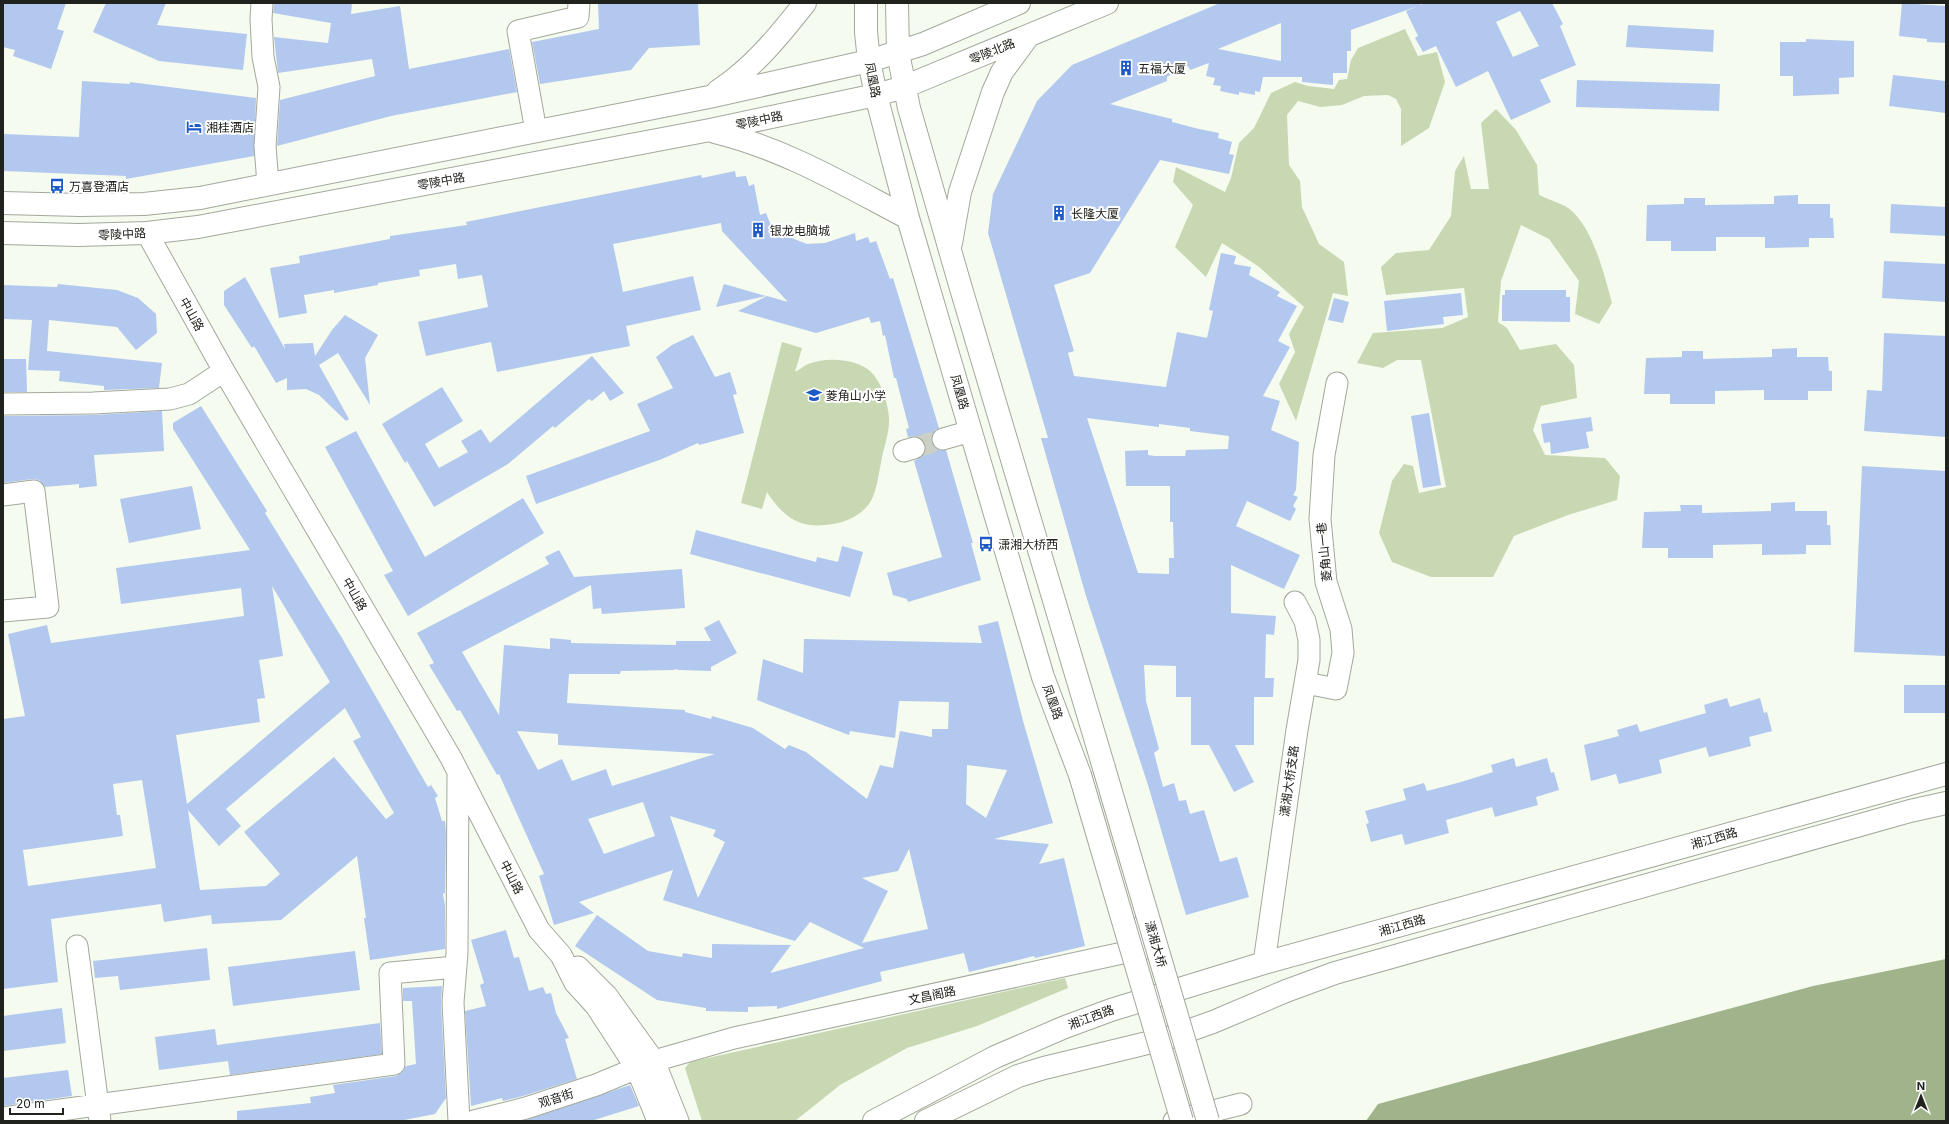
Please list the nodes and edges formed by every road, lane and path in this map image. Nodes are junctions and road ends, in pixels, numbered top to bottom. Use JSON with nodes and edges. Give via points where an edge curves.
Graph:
{"nodes":[{"id":1,"x":262,"y":3,"type":"edge"},
{"id":2,"x":579,"y":3,"type":"edge"},
{"id":3,"x":805,"y":3,"type":"edge"},
{"id":4,"x":866,"y":3,"type":"edge"},
{"id":5,"x":897,"y":3,"type":"edge"},
{"id":6,"x":1016,"y":3,"type":"edge"},
{"id":7,"x":1107,"y":3,"type":"edge"},
{"id":8,"x":1029,"y":36,"type":"junction"},
{"id":9,"x":898,"y":53,"type":"junction"},
{"id":10,"x":869,"y":61,"type":"junction"},
{"id":11,"x":904,"y":87,"type":"junction"},
{"id":12,"x":876,"y":95,"type":"junction"},
{"id":13,"x":709,"y":97,"type":"junction"},
{"id":14,"x":710,"y":130,"type":"junction"},
{"id":15,"x":536,"y":131,"type":"junction"},
{"id":16,"x":268,"y":184,"type":"junction"},
{"id":17,"x":3,"y":203,"type":"edge"},
{"id":18,"x":908,"y":218,"type":"junction"},
{"id":19,"x":3,"y":233,"type":"edge"},
{"id":20,"x":147,"y":233,"type":"junction"},
{"id":21,"x":950,"y":248,"type":"junction"},
{"id":22,"x":224,"y":371,"type":"junction"},
{"id":23,"x":1337,"y":383,"type":"dead end"},
{"id":24,"x":3,"y":404,"type":"edge"},
{"id":25,"x":971,"y":431,"type":"junction"},
{"id":26,"x":943,"y":439,"type":"tunnel mouth"},
{"id":27,"x":3,"y":495,"type":"edge"},
{"id":28,"x":1295,"y":602,"type":"dead end"},
{"id":29,"x":3,"y":611,"type":"edge"},
{"id":30,"x":1306,"y":682,"type":"junction"},
{"id":31,"x":458,"y":773,"type":"junction"},
{"id":32,"x":1946,"y":774,"type":"edge"},
{"id":33,"x":1080,"y":775,"type":"joint"},
{"id":34,"x":1946,"y":803,"type":"edge"},
{"id":35,"x":1126,"y":869,"type":"dead end"},
{"id":36,"x":77,"y":946,"type":"dead end"},
{"id":37,"x":1264,"y":963,"type":"junction"},
{"id":38,"x":456,"y":967,"type":"junction"},
{"id":39,"x":646,"y":1065,"type":"junction"},
{"id":40,"x":1241,"y":1104,"type":"dead end"},
{"id":41,"x":98,"y":1113,"type":"edge"},
{"id":42,"x":3,"y":1118,"type":"edge"},
{"id":43,"x":472,"y":1121,"type":"edge"},
{"id":44,"x":658,"y":1121,"type":"edge"},
{"id":45,"x":678,"y":1121,"type":"edge"},
{"id":46,"x":874,"y":1121,"type":"edge"},
{"id":47,"x":926,"y":1121,"type":"edge"},
{"id":48,"x":1174,"y":1121,"type":"edge"},
{"id":49,"x":1182,"y":1121,"type":"edge"},
{"id":50,"x":1208,"y":1121,"type":"edge"}],
"edges":[{"from":1,"to":16,"type":"street","via":[[263,57],[269,87],[265,146]]},
{"from":2,"to":15,"type":"street","via":[[578,17],[518,31]]},
{"from":3,"to":13,"type":"main road","via":[[749,68]]},
{"from":4,"to":10,"type":"main road","name":"凤凰路"},
{"from":5,"to":9,"type":"main road"},
{"from":6,"to":9,"type":"main road"},
{"from":7,"to":8,"type":"main road","name":"零陵北路"},
{"from":8,"to":11,"type":"main road","name":"零陵北路"},
{"from":8,"to":21,"type":"main road","via":[[1002,72],[990,98],[960,192]]},
{"from":9,"to":10,"type":"main road"},
{"from":9,"to":11,"type":"main road"},
{"from":10,"to":12,"type":"main road","name":"凤凰路"},
{"from":10,"to":13,"type":"main road"},
{"from":11,"to":12,"type":"main road","name":"零陵北路"},
{"from":11,"to":21,"type":"main road"},
{"from":12,"to":14,"type":"main road","name":"零陵中路"},
{"from":12,"to":18,"type":"main road","name":"凤凰路"},
{"from":13,"to":15,"type":"main road"},
{"from":14,"to":18,"type":"main road","via":[[758,143],[781,153]]},
{"from":14,"to":20,"type":"main road","name":"零陵中路","via":[[229,222]]},
{"from":15,"to":16,"type":"main road"},
{"from":16,"to":17,"type":"main road","via":[[200,198],[144,204]]},
{"from":18,"to":25,"type":"main road","name":"凤凰路"},
{"from":19,"to":20,"type":"main road","name":"零陵中路","via":[[79,236]]},
{"from":20,"to":22,"type":"street","name":"中山路"},
{"from":21,"to":50,"type":"main road","name":"潇湘大桥","bridge":true},
{"from":22,"to":24,"type":"street","via":[[189,394],[170,399]]},
{"from":22,"to":31,"type":"street","name":"中山路"},
{"from":23,"to":30,"type":"street","name":"菱角山一巷","via":[[1324,455],[1320,519],[1326,582],[1341,629],[1343,653],[1336,689]]},
{"from":25,"to":26,"type":"street"},
{"from":25,"to":33,"type":"main road","name":"凤凰路","via":[[1043,677]]},
{"from":27,"to":29,"type":"street","via":[[34,492],[48,607]]},
{"from":28,"to":30,"type":"street","name":"潇湘大桥支路","via":[[1305,621],[1309,640]]},
{"from":30,"to":37,"type":"street","name":"潇湘大桥支路"},
{"from":31,"to":38,"type":"street"},
{"from":31,"to":39,"type":"street","name":"中山路","via":[[539,930],[561,955],[575,983]]},
{"from":32,"to":37,"type":"main road","name":"湘江西路"},
{"from":33,"to":49,"type":"main road","name":"潇湘大桥","bridge":true},
{"from":34,"to":47,"type":"main road","via":[[1335,973],[1168,1038],[1018,1076]]},
{"from":35,"to":39,"type":"street","name":"文昌阁路","via":[[1150,947],[734,1038]]},
{"from":36,"to":41,"type":"street"},
{"from":37,"to":46,"type":"main road","name":"湘江西路","via":[[1111,1010],[1065,1027],[995,1057]]},
{"from":38,"to":41,"type":"street","via":[[390,973],[394,1064]]},
{"from":38,"to":43,"type":"street","via":[[453,1002]]},
{"from":39,"to":43,"type":"street","name":"观音街","via":[[526,1108]]},
{"from":39,"to":44,"type":"street","name":"中山路"},
{"from":39,"to":45,"type":"street","name":"中山路"},
{"from":40,"to":48,"type":"street"},
{"from":41,"to":42,"type":"street"}]}
